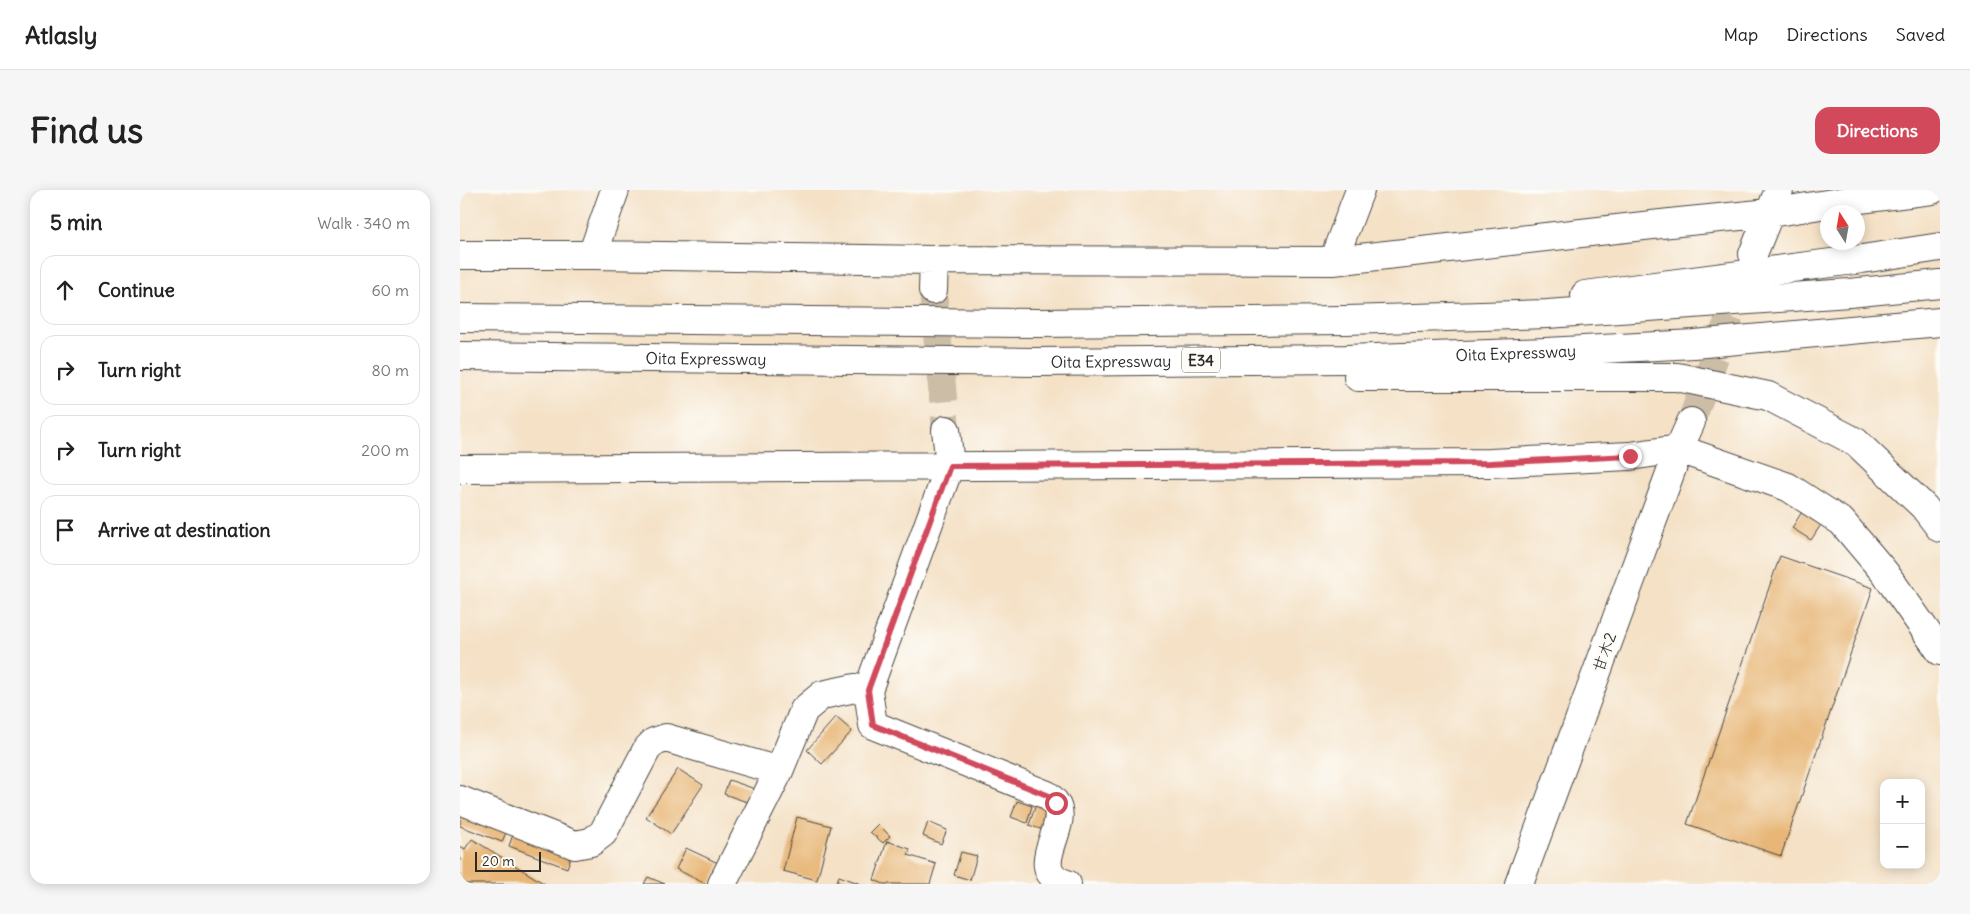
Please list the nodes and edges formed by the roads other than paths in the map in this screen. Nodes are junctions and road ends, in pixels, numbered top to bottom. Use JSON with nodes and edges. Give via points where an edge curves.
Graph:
{"nodes":[{"id":1,"x":615,"y":190,"type":"edge"},
{"id":2,"x":1360,"y":190,"type":"edge"},
{"id":3,"x":1932,"y":190,"type":"edge"},
{"id":4,"x":1774,"y":202,"type":"edge"},
{"id":5,"x":1940,"y":247,"type":"edge"},
{"id":6,"x":1753,"y":254,"type":"tunnel mouth"},
{"id":7,"x":460,"y":255,"type":"edge"},
{"id":8,"x":592,"y":255,"type":"junction"},
{"id":9,"x":934,"y":260,"type":"junction"},
{"id":10,"x":1333,"y":261,"type":"junction"},
{"id":11,"x":1940,"y":284,"type":"edge"},
{"id":12,"x":933,"y":290,"type":"tunnel mouth"},
{"id":13,"x":460,"y":318,"type":"edge"},
{"id":14,"x":1347,"y":320,"type":"junction"},
{"id":15,"x":1940,"y":322,"type":"edge"},
{"id":16,"x":460,"y":356,"type":"edge"},
{"id":17,"x":1038,"y":362,"type":"junction"},
{"id":18,"x":1691,"y":422,"type":"tunnel mouth"},
{"id":19,"x":946,"y":430,"type":"tunnel mouth"},
{"id":20,"x":1679,"y":449,"type":"junction"},
{"id":21,"x":950,"y":466,"type":"junction"},
{"id":22,"x":460,"y":469,"type":"edge"},
{"id":23,"x":1940,"y":528,"type":"edge"},
{"id":24,"x":1940,"y":651,"type":"edge"},
{"id":25,"x":868,"y":690,"type":"junction"},
{"id":26,"x":779,"y":771,"type":"junction"},
{"id":27,"x":460,"y":800,"type":"edge"},
{"id":28,"x":722,"y":884,"type":"edge"},
{"id":29,"x":1067,"y":884,"type":"edge"},
{"id":30,"x":1519,"y":884,"type":"edge"}],
"edges":[{"from":1,"to":8,"type":"main road"},
{"from":2,"to":10,"type":"main road"},
{"from":3,"to":4,"type":"main road","via":[[1852,200]]},
{"from":4,"to":6,"type":"main road"},
{"from":4,"to":10,"type":"main road","via":[[1678,222]]},
{"from":5,"to":14,"type":"main road","via":[[1566,297]]},
{"from":7,"to":8,"type":"main road"},
{"from":8,"to":9,"type":"main road"},
{"from":9,"to":10,"type":"main road"},
{"from":9,"to":12,"type":"main road"},
{"from":11,"to":14,"type":"main road","via":[[1790,298],[1547,314]]},
{"from":13,"to":14,"type":"main road","via":[[1038,324]]},
{"from":15,"to":17,"type":"main road","name":"Oita Expressway","number":"E34","via":[[1694,344],[1546,352],[1346,359]]},
{"from":16,"to":17,"type":"main road","name":"Oita Expressway","number":"E34"},
{"from":17,"to":23,"type":"main road","via":[[1345,377],[1677,377],[1768,396],[1856,442],[1924,507]]},
{"from":18,"to":20,"type":"main road","name":"甘木2"},
{"from":19,"to":21,"type":"main road"},
{"from":20,"to":21,"type":"main road","via":[[1630,456],[1490,463]]},
{"from":20,"to":24,"type":"main road","via":[[1788,487],[1842,522],[1885,573]]},
{"from":20,"to":30,"type":"main road","name":"甘木2"},
{"from":21,"to":22,"type":"main road"},
{"from":21,"to":25,"type":"main road"},
{"from":25,"to":26,"type":"main road","via":[[855,688],[822,695],[804,710]]},
{"from":25,"to":29,"type":"main road","via":[[873,725],[1047,795],[1056,803],[1059,816],[1047,861],[1050,872],[1059,882]]},
{"from":26,"to":27,"type":"main road","via":[[666,738],[654,742],[647,749],[603,832],[591,842],[574,845]]},
{"from":26,"to":28,"type":"main road"}]}
